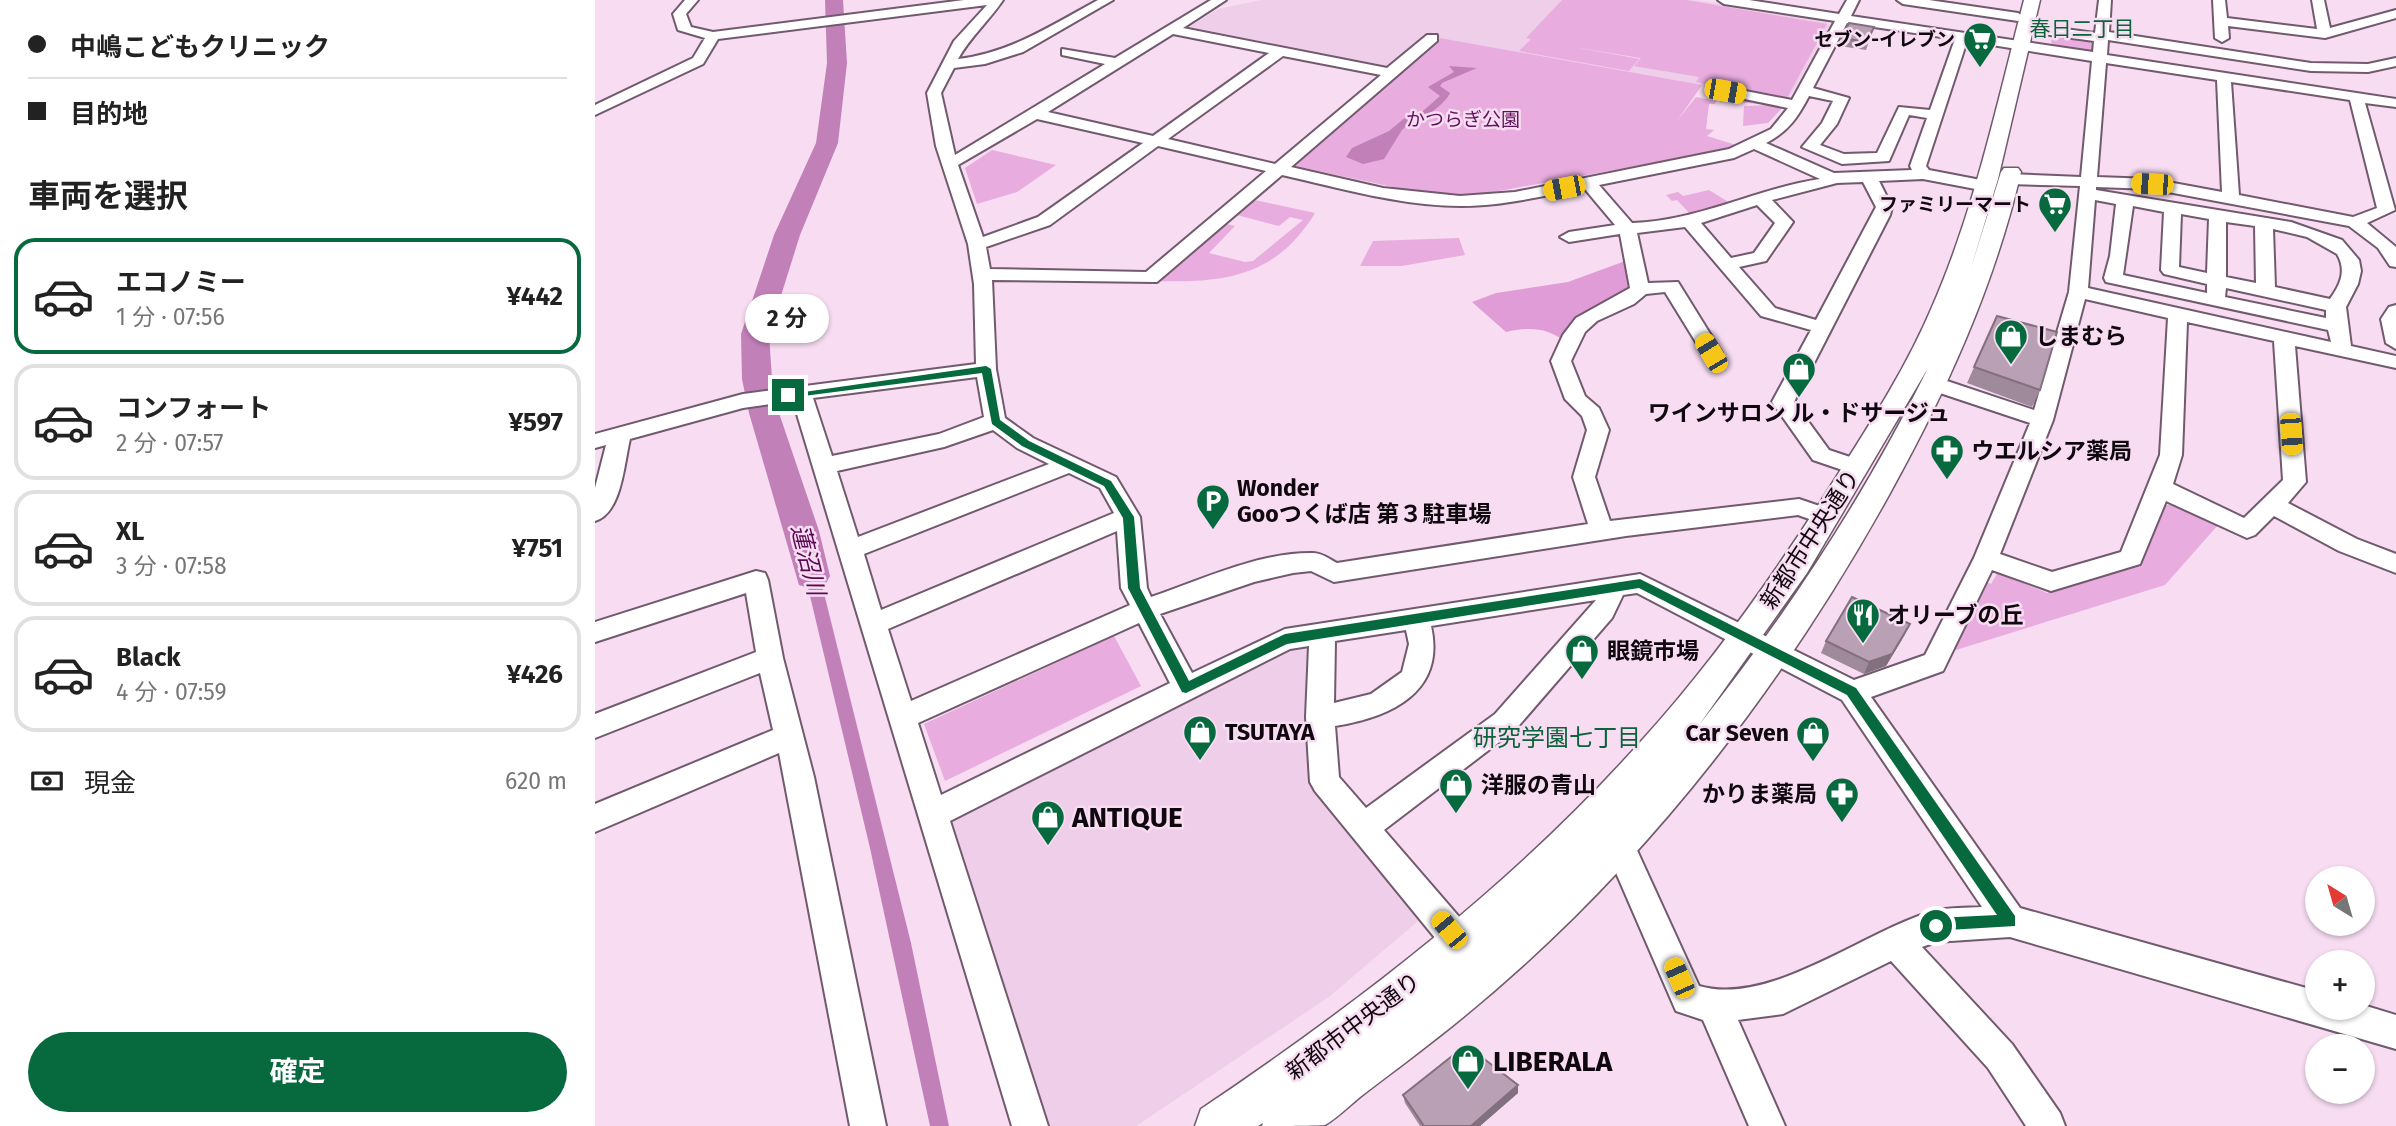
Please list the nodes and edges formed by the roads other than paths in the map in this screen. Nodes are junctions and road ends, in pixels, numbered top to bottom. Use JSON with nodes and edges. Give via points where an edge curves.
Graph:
{"nodes":[{"id":1,"x":692,"y":0,"type":"edge"},
{"id":2,"x":995,"y":0,"type":"edge"},
{"id":3,"x":1107,"y":0,"type":"edge"},
{"id":4,"x":1220,"y":0,"type":"edge"},
{"id":5,"x":1724,"y":0,"type":"edge"},
{"id":6,"x":1903,"y":0,"type":"edge"},
{"id":7,"x":2032,"y":0,"type":"edge"},
{"id":8,"x":2048,"y":0,"type":"edge"},
{"id":9,"x":2105,"y":0,"type":"edge"},
{"id":10,"x":2219,"y":0,"type":"edge"},
{"id":11,"x":2318,"y":0,"type":"edge"},
{"id":12,"x":1831,"y":2,"type":"edge"},
{"id":13,"x":1852,"y":2,"type":"edge"},
{"id":14,"x":2396,"y":14,"type":"edge"},
{"id":15,"x":2018,"y":17,"type":"dead end"},
{"id":16,"x":1843,"y":19,"type":"junction"},
{"id":17,"x":2221,"y":21,"type":"junction"},
{"id":18,"x":1171,"y":30,"type":"junction"},
{"id":19,"x":2050,"y":31,"type":"dead end"},
{"id":20,"x":2325,"y":34,"type":"junction"},
{"id":21,"x":713,"y":37,"type":"junction"},
{"id":22,"x":1962,"y":37,"type":"junction"},
{"id":23,"x":1432,"y":38,"type":"dead end"},
{"id":24,"x":2100,"y":44,"type":"junction"},
{"id":25,"x":2029,"y":48,"type":"junction"},
{"id":26,"x":1281,"y":51,"type":"junction"},
{"id":27,"x":1066,"y":52,"type":"dead end"},
{"id":28,"x":2223,"y":53,"type":"junction"},
{"id":29,"x":985,"y":60,"type":"junction"},
{"id":30,"x":1118,"y":62,"type":"junction"},
{"id":31,"x":946,"y":65,"type":"junction"},
{"id":32,"x":1009,"y":66,"type":"dead end"},
{"id":33,"x":2391,"y":67,"type":"edge"},
{"id":34,"x":1391,"y":72,"type":"junction"},
{"id":35,"x":2224,"y":79,"type":"junction"},
{"id":36,"x":1725,"y":91,"type":"dead end"},
{"id":37,"x":1801,"y":98,"type":"junction"},
{"id":38,"x":2357,"y":99,"type":"junction"},
{"id":39,"x":2396,"y":103,"type":"edge"},
{"id":40,"x":595,"y":111,"type":"edge"},
{"id":41,"x":1036,"y":114,"type":"junction"},
{"id":42,"x":1936,"y":115,"type":"junction"},
{"id":43,"x":1155,"y":141,"type":"junction"},
{"id":44,"x":1756,"y":144,"type":"junction"},
{"id":45,"x":951,"y":162,"type":"junction"},
{"id":46,"x":1278,"y":169,"type":"junction"},
{"id":47,"x":1923,"y":174,"type":"junction"},
{"id":48,"x":1869,"y":177,"type":"junction"},
{"id":49,"x":1832,"y":178,"type":"junction"},
{"id":50,"x":1588,"y":183,"type":"junction"},
{"id":51,"x":1998,"y":183,"type":"junction"},
{"id":52,"x":2086,"y":187,"type":"junction"},
{"id":53,"x":2231,"y":198,"type":"junction"},
{"id":54,"x":1762,"y":200,"type":"junction"},
{"id":55,"x":2125,"y":201,"type":"junction"},
{"id":56,"x":2173,"y":208,"type":"junction"},
{"id":57,"x":2391,"y":209,"type":"edge"},
{"id":58,"x":2218,"y":215,"type":"junction"},
{"id":59,"x":1690,"y":222,"type":"junction"},
{"id":60,"x":2354,"y":222,"type":"junction"},
{"id":61,"x":2264,"y":223,"type":"junction"},
{"id":62,"x":1627,"y":228,"type":"junction"},
{"id":63,"x":1569,"y":237,"type":"dead end"},
{"id":64,"x":977,"y":244,"type":"junction"},
{"id":65,"x":2396,"y":262,"type":"edge"},
{"id":66,"x":1726,"y":264,"type":"junction"},
{"id":67,"x":982,"y":274,"type":"junction"},
{"id":68,"x":2217,"y":280,"type":"junction"},
{"id":69,"x":1640,"y":289,"type":"junction"},
{"id":70,"x":2266,"y":291,"type":"junction"},
{"id":71,"x":2078,"y":292,"type":"junction"},
{"id":72,"x":2216,"y":301,"type":"junction"},
{"id":73,"x":2335,"y":306,"type":"junction"},
{"id":74,"x":2396,"y":311,"type":"edge"},
{"id":75,"x":2178,"y":314,"type":"junction"},
{"id":76,"x":2215,"y":322,"type":"junction"},
{"id":77,"x":1821,"y":327,"type":"junction"},
{"id":78,"x":2340,"y":327,"type":"junction"},
{"id":79,"x":2284,"y":338,"type":"junction"},
{"id":80,"x":2396,"y":343,"type":"edge"},
{"id":81,"x":2342,"y":350,"type":"junction"},
{"id":82,"x":1711,"y":353,"type":"dead end"},
{"id":83,"x":2396,"y":362,"type":"edge"},
{"id":84,"x":986,"y":369,"type":"junction"},
{"id":85,"x":1935,"y":384,"type":"junction"},
{"id":86,"x":792,"y":394,"type":"junction"},
{"id":87,"x":2042,"y":420,"type":"junction"},
{"id":88,"x":995,"y":421,"type":"junction"},
{"id":89,"x":620,"y":434,"type":"junction"},
{"id":90,"x":595,"y":441,"type":"edge"},
{"id":91,"x":1071,"y":464,"type":"junction"},
{"id":92,"x":823,"y":466,"type":"junction"},
{"id":93,"x":1857,"y":467,"type":"junction"},
{"id":94,"x":2161,"y":488,"type":"junction"},
{"id":95,"x":2272,"y":506,"type":"junction"},
{"id":96,"x":595,"y":513,"type":"edge"},
{"id":97,"x":1128,"y":517,"type":"junction"},
{"id":98,"x":1826,"y":517,"type":"junction"},
{"id":99,"x":1602,"y":532,"type":"junction"},
{"id":100,"x":850,"y":550,"type":"junction"},
{"id":101,"x":1986,"y":558,"type":"junction"},
{"id":102,"x":2396,"y":564,"type":"edge"},
{"id":103,"x":1614,"y":587,"type":"junction"},
{"id":104,"x":1143,"y":610,"type":"junction"},
{"id":105,"x":1417,"y":620,"type":"junction"},
{"id":106,"x":873,"y":624,"type":"junction"},
{"id":107,"x":595,"y":632,"type":"edge"},
{"id":108,"x":1322,"y":633,"type":"junction"},
{"id":109,"x":1760,"y":646,"type":"junction"},
{"id":110,"x":771,"y":658,"type":"junction"},
{"id":111,"x":1186,"y":688,"type":"junction"},
{"id":112,"x":1852,"y":692,"type":"junction"},
{"id":113,"x":1320,"y":716,"type":"junction"},
{"id":114,"x":902,"y":718,"type":"junction"},
{"id":115,"x":595,"y":726,"type":"edge"},
{"id":116,"x":789,"y":736,"type":"junction"},
{"id":117,"x":933,"y":814,"type":"junction"},
{"id":118,"x":595,"y":818,"type":"edge"},
{"id":119,"x":1364,"y":827,"type":"junction"},
{"id":120,"x":1619,"y":845,"type":"junction"},
{"id":121,"x":2010,"y":921,"type":"junction"},
{"id":122,"x":1895,"y":942,"type":"junction"},
{"id":123,"x":1461,"y":944,"type":"junction"},
{"id":124,"x":2305,"y":1005,"type":"edge"},
{"id":125,"x":1714,"y":1007,"type":"junction"},
{"id":126,"x":2356,"y":1020,"type":"edge"},
{"id":127,"x":2396,"y":1032,"type":"edge"},
{"id":128,"x":868,"y":1126,"type":"edge"},
{"id":129,"x":1030,"y":1126,"type":"edge"},
{"id":130,"x":1218,"y":1126,"type":"edge"},
{"id":131,"x":1285,"y":1126,"type":"edge"},
{"id":132,"x":1767,"y":1126,"type":"edge"},
{"id":133,"x":2047,"y":1126,"type":"edge"}],
"edges":[{"from":1,"to":21,"type":"street","via":[[679,14],[685,30]]},
{"from":2,"to":21,"type":"street"},
{"from":2,"to":31,"type":"street"},
{"from":3,"to":29,"type":"street","via":[[1018,49]]},
{"from":4,"to":18,"type":"street"},
{"from":5,"to":16,"type":"street"},
{"from":6,"to":15,"type":"street"},
{"from":7,"to":25,"type":"main road","name":"新都市中央通り"},
{"from":8,"to":25,"type":"main road","name":"新都市中央通り"},
{"from":9,"to":24,"type":"street"},
{"from":10,"to":17,"type":"street"},
{"from":11,"to":20,"type":"street"},
{"from":12,"to":13,"type":"street"},
{"from":13,"to":16,"type":"street"},
{"from":14,"to":20,"type":"street"},
{"from":16,"to":22,"type":"street"},
{"from":16,"to":37,"type":"street"},
{"from":17,"to":20,"type":"street"},
{"from":17,"to":28,"type":"street"},
{"from":18,"to":26,"type":"street"},
{"from":18,"to":30,"type":"street"},
{"from":19,"to":24,"type":"street"},
{"from":21,"to":40,"type":"street","via":[[698,61]]},
{"from":22,"to":25,"type":"street"},
{"from":22,"to":42,"type":"street"},
{"from":23,"to":34,"type":"street"},
{"from":24,"to":25,"type":"street"},
{"from":24,"to":28,"type":"street"},
{"from":24,"to":35,"type":"street"},
{"from":24,"to":52,"type":"street"},
{"from":25,"to":51,"type":"main road","name":"新都市中央通り"},
{"from":25,"to":51,"type":"main road","name":"新都市中央通り","via":[[2017,145]]},
{"from":26,"to":34,"type":"street"},
{"from":26,"to":43,"type":"street"},
{"from":27,"to":30,"type":"street"},
{"from":28,"to":33,"type":"street","via":[[2311,67]]},
{"from":29,"to":31,"type":"street"},
{"from":29,"to":32,"type":"street"},
{"from":30,"to":41,"type":"street"},
{"from":31,"to":45,"type":"street","via":[[934,93]]},
{"from":34,"to":46,"type":"street"},
{"from":35,"to":38,"type":"street"},
{"from":35,"to":53,"type":"street"},
{"from":36,"to":37,"type":"street"},
{"from":37,"to":42,"type":"street","via":[[1842,98],[1810,147],[1842,159],[1883,158],[1904,110]]},
{"from":37,"to":44,"type":"street","via":[[1784,126]]},
{"from":38,"to":39,"type":"street"},
{"from":38,"to":57,"type":"street"},
{"from":41,"to":43,"type":"street"},
{"from":41,"to":45,"type":"street"},
{"from":42,"to":47,"type":"street","via":[[1918,166]]},
{"from":43,"to":46,"type":"street"},
{"from":43,"to":64,"type":"street","via":[[1044,221]]},
{"from":44,"to":49,"type":"street"},
{"from":44,"to":50,"type":"street","via":[[1725,155]]},
{"from":45,"to":64,"type":"street"},
{"from":46,"to":50,"type":"street","via":[[1383,193],[1451,201],[1515,197]]},
{"from":46,"to":67,"type":"street","via":[[1150,278]]},
{"from":47,"to":48,"type":"street"},
{"from":47,"to":51,"type":"street"},
{"from":48,"to":49,"type":"street"},
{"from":48,"to":77,"type":"street","via":[[1884,207]]},
{"from":49,"to":54,"type":"street"},
{"from":50,"to":62,"type":"street"},
{"from":51,"to":52,"type":"street"},
{"from":51,"to":85,"type":"main road","name":"新都市中央通り","via":[[1991,248]]},
{"from":51,"to":93,"type":"main road","name":"新都市中央通り","via":[[1928,341]]},
{"from":52,"to":53,"type":"street","via":[[2152,184]]},
{"from":52,"to":55,"type":"street"},
{"from":52,"to":71,"type":"street"},
{"from":53,"to":60,"type":"street"},
{"from":54,"to":59,"type":"street"},
{"from":54,"to":66,"type":"street","via":[[1784,222],[1760,257]]},
{"from":55,"to":56,"type":"street"},
{"from":55,"to":72,"type":"street","via":[[2113,278]]},
{"from":56,"to":58,"type":"street"},
{"from":56,"to":68,"type":"street","via":[[2170,270]]},
{"from":57,"to":60,"type":"street"},
{"from":58,"to":61,"type":"street"},
{"from":58,"to":68,"type":"street"},
{"from":59,"to":62,"type":"street"},
{"from":59,"to":66,"type":"street"},
{"from":60,"to":65,"type":"street","via":[[2393,253]]},
{"from":61,"to":70,"type":"street"},
{"from":61,"to":73,"type":"street","via":[[2317,233],[2335,241],[2347,255],[2350,282]]},
{"from":62,"to":63,"type":"street"},
{"from":62,"to":69,"type":"street"},
{"from":64,"to":67,"type":"street"},
{"from":66,"to":77,"type":"street","via":[[1768,312]]},
{"from":67,"to":84,"type":"street"},
{"from":68,"to":70,"type":"street"},
{"from":68,"to":72,"type":"street"},
{"from":69,"to":82,"type":"street","via":[[1671,286]]},
{"from":69,"to":99,"type":"street","via":[[1636,296],[1583,322],[1561,361],[1576,400],[1591,413],[1598,430],[1584,477]]},
{"from":70,"to":73,"type":"street"},
{"from":71,"to":75,"type":"street"},
{"from":71,"to":87,"type":"street"},
{"from":72,"to":76,"type":"street"},
{"from":72,"to":78,"type":"street"},
{"from":73,"to":78,"type":"street"},
{"from":74,"to":80,"type":"street","via":[[2391,318]]},
{"from":75,"to":76,"type":"street"},
{"from":75,"to":94,"type":"street","via":[[2171,455]]},
{"from":76,"to":79,"type":"street"},
{"from":77,"to":93,"type":"street","via":[[1783,402],[1821,455]]},
{"from":78,"to":81,"type":"street"},
{"from":79,"to":81,"type":"street"},
{"from":79,"to":95,"type":"street","via":[[2295,482]]},
{"from":81,"to":83,"type":"street"},
{"from":84,"to":86,"type":"street"},
{"from":84,"to":88,"type":"street"},
{"from":85,"to":87,"type":"street"},
{"from":85,"to":109,"type":"main road","name":"新都市中央通り","via":[[1872,502]]},
{"from":86,"to":89,"type":"street","via":[[743,401]]},
{"from":86,"to":92,"type":"street"},
{"from":87,"to":101,"type":"street"},
{"from":88,"to":91,"type":"street","via":[[1025,443]]},
{"from":88,"to":92,"type":"street","via":[[944,440]]},
{"from":89,"to":90,"type":"street"},
{"from":89,"to":96,"type":"street","via":[[602,506]]},
{"from":91,"to":97,"type":"street","via":[[1108,483]]},
{"from":91,"to":100,"type":"street"},
{"from":92,"to":100,"type":"street"},
{"from":93,"to":98,"type":"main road","name":"新都市中央通り"},
{"from":94,"to":95,"type":"street","via":[[2247,529]]},
{"from":94,"to":101,"type":"street","via":[[2131,558],[2051,582]]},
{"from":95,"to":102,"type":"street"},
{"from":97,"to":104,"type":"street","via":[[1134,588]]},
{"from":97,"to":106,"type":"street"},
{"from":98,"to":99,"type":"street","via":[[1799,507]]},
{"from":98,"to":109,"type":"main road","name":"新都市中央通り"},
{"from":99,"to":104,"type":"street","via":[[1334,573],[1315,562],[1293,564]]},
{"from":100,"to":106,"type":"street"},
{"from":101,"to":112,"type":"street","via":[[1934,663]]},
{"from":103,"to":105,"type":"street"},
{"from":103,"to":109,"type":"street","via":[[1640,583]]},
{"from":103,"to":119,"type":"street","via":[[1603,611],[1506,722]]},
{"from":104,"to":111,"type":"street"},
{"from":104,"to":114,"type":"street"},
{"from":105,"to":108,"type":"street"},
{"from":105,"to":113,"type":"street","via":[[1423,657],[1402,690],[1357,712]]},
{"from":106,"to":114,"type":"street"},
{"from":107,"to":110,"type":"street","via":[[756,580]]},
{"from":108,"to":111,"type":"street","via":[[1285,639]]},
{"from":108,"to":113,"type":"street"},
{"from":109,"to":112,"type":"street"},
{"from":109,"to":120,"type":"main road","name":"新都市中央通り","via":[[1703,749]]},
{"from":109,"to":123,"type":"main road","name":"新都市中央通り","via":[[1626,785]]},
{"from":110,"to":115,"type":"street"},
{"from":110,"to":116,"type":"street"},
{"from":111,"to":117,"type":"street"},
{"from":112,"to":121,"type":"street"},
{"from":113,"to":119,"type":"street","via":[[1325,782]]},
{"from":114,"to":117,"type":"street"},
{"from":116,"to":118,"type":"street"},
{"from":116,"to":128,"type":"street"},
{"from":117,"to":129,"type":"street"},
{"from":119,"to":123,"type":"street"},
{"from":120,"to":125,"type":"street","via":[[1688,999]]},
{"from":120,"to":131,"type":"main road","name":"新都市中央通り","via":[[1480,976]]},
{"from":121,"to":122,"type":"street","via":[[1936,926]]},
{"from":121,"to":124,"type":"street"},
{"from":122,"to":125,"type":"street","via":[[1783,997]]},
{"from":122,"to":133,"type":"street","via":[[2000,1056]]},
{"from":123,"to":130,"type":"main road","name":"新都市中央通り"},
{"from":125,"to":132,"type":"street"},
{"from":126,"to":127,"type":"street"}]}
